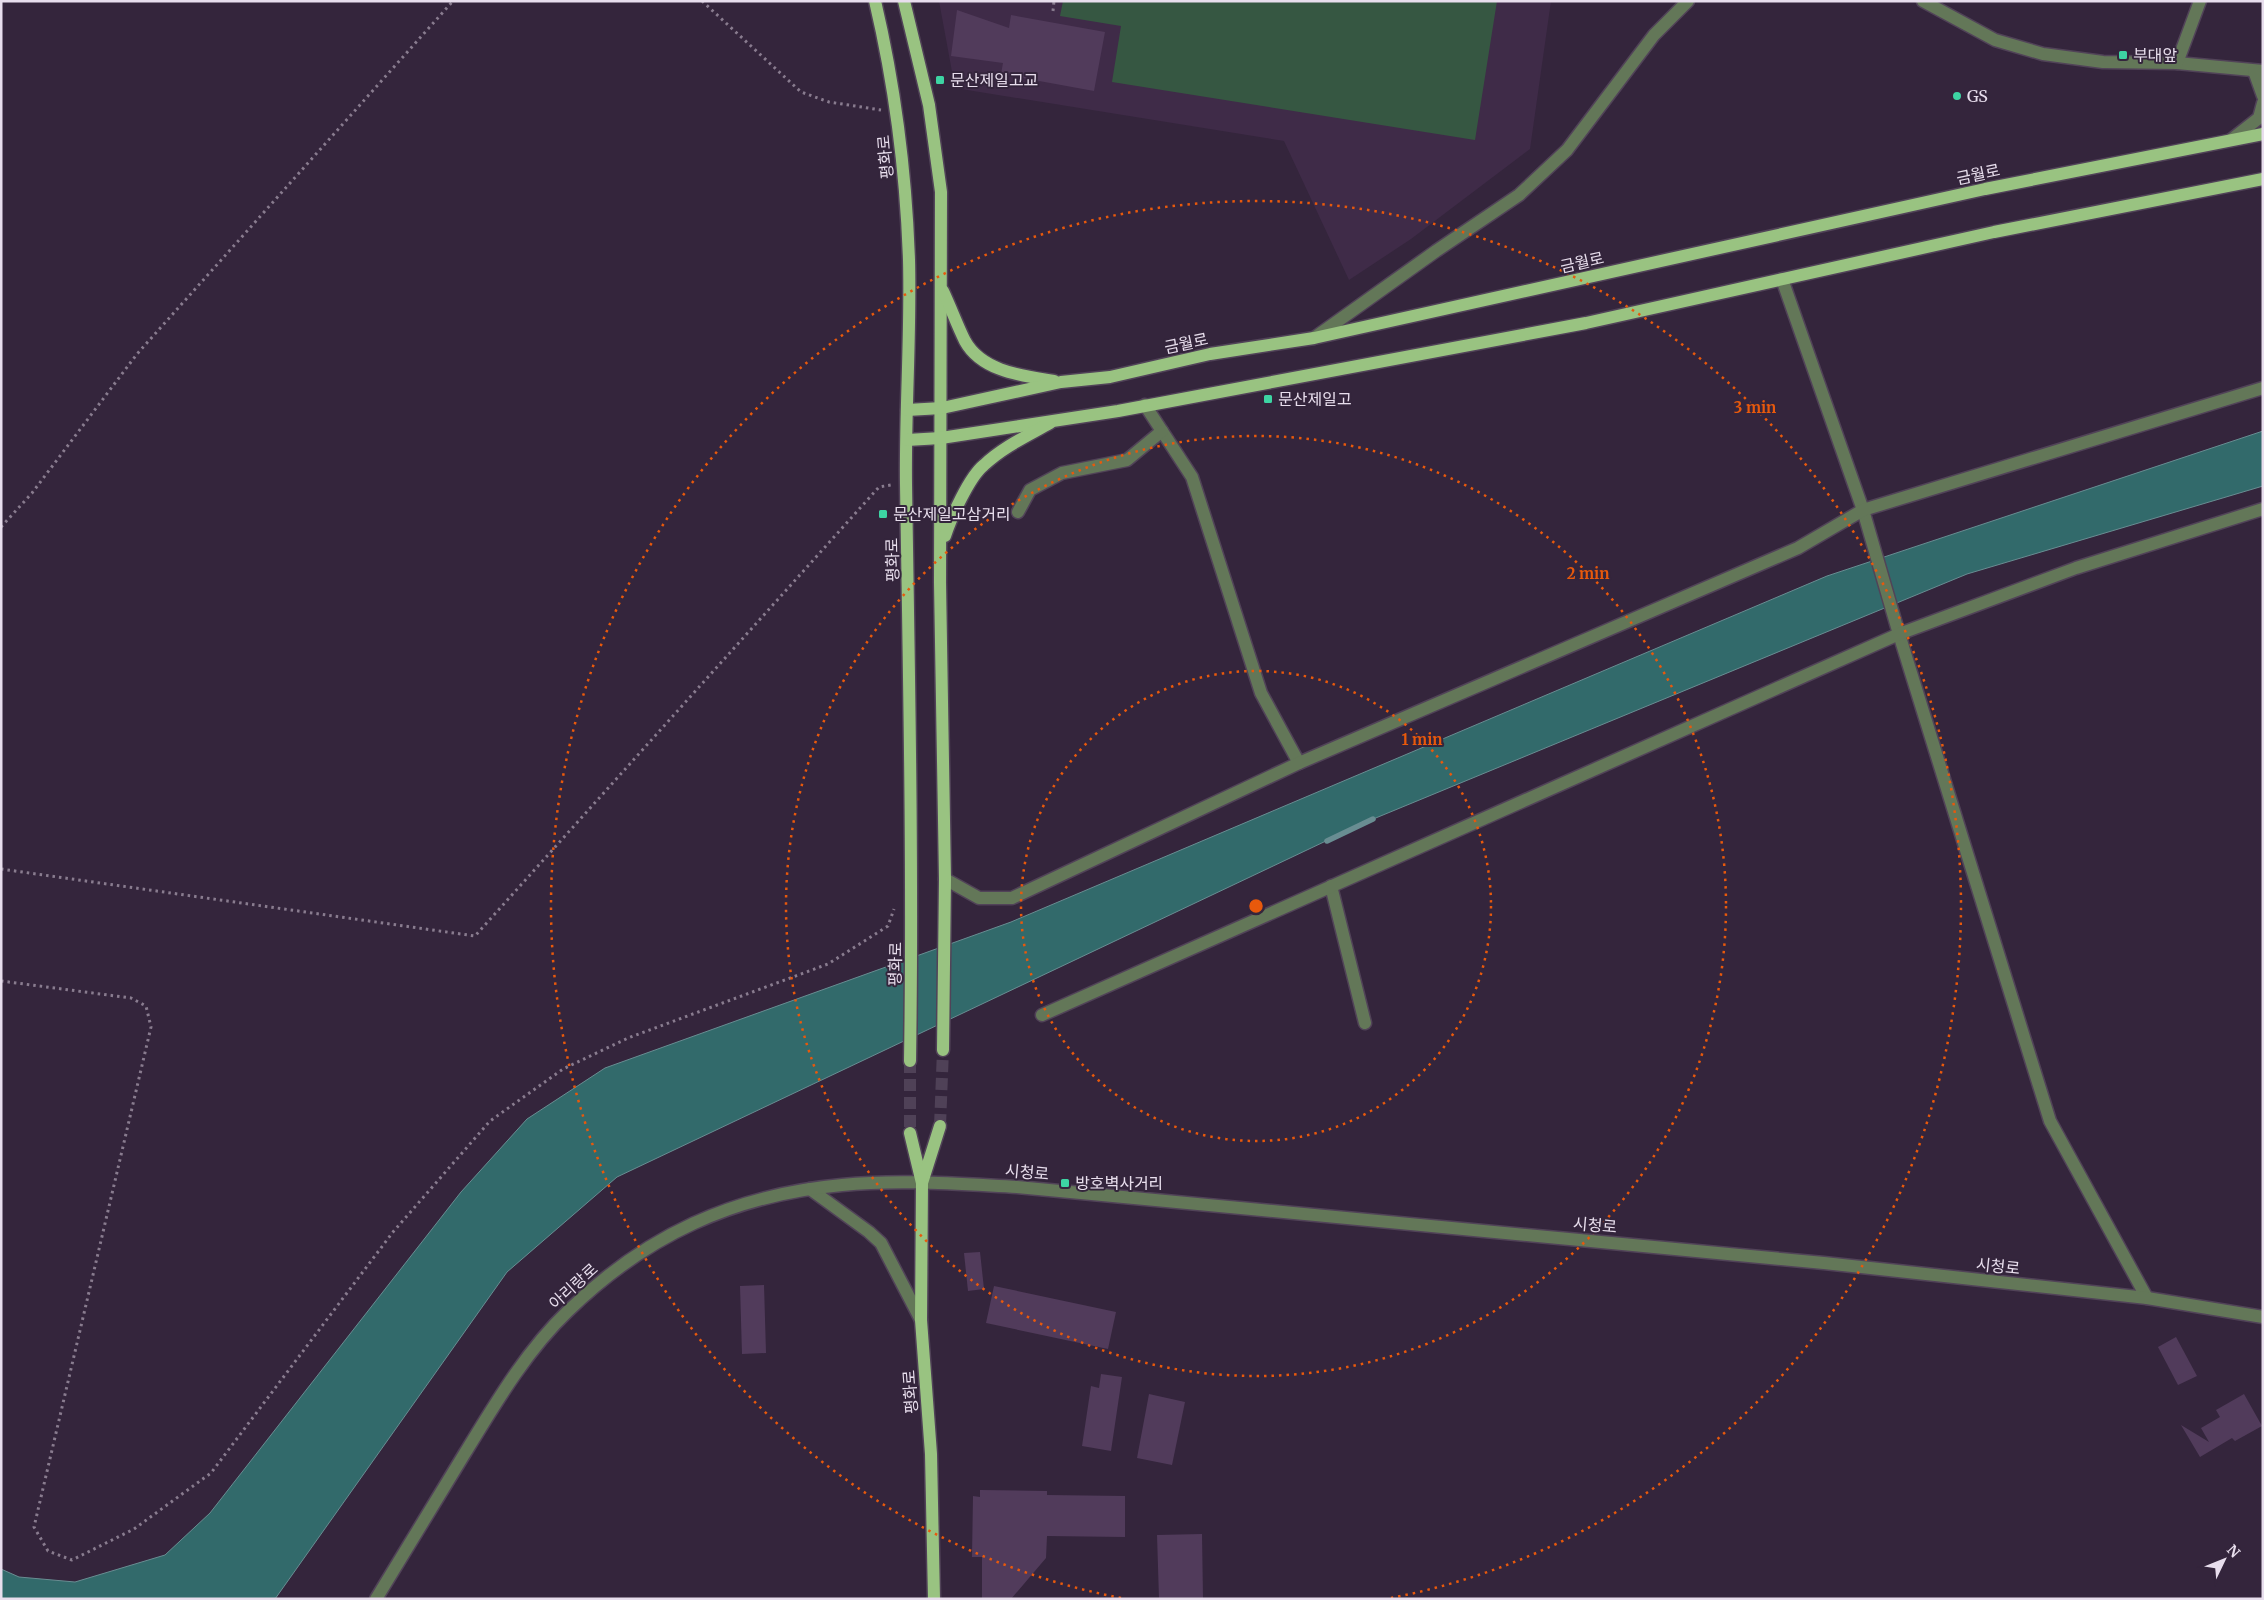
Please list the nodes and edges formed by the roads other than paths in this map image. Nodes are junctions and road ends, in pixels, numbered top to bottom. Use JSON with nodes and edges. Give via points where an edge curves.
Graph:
{"nodes":[{"id":1,"x":875,"y":1,"type":"edge"},
{"id":2,"x":904,"y":1,"type":"edge"},
{"id":3,"x":1688,"y":1,"type":"edge"},
{"id":4,"x":1923,"y":1,"type":"edge"},
{"id":5,"x":2200,"y":1,"type":"edge"},
{"id":6,"x":2177,"y":63,"type":"junction"},
{"id":7,"x":2258,"y":71,"type":"edge"},
{"id":8,"x":2263,"y":96,"type":"edge"},
{"id":9,"x":2263,"y":103,"type":"edge"},
{"id":10,"x":2263,"y":134,"type":"edge"},
{"id":11,"x":2231,"y":140,"type":"junction"},
{"id":12,"x":2263,"y":179,"type":"edge"},
{"id":13,"x":1782,"y":279,"type":"junction"},
{"id":14,"x":941,"y":286,"type":"junction"},
{"id":15,"x":1314,"y":338,"type":"junction"},
{"id":16,"x":1062,"y":382,"type":"junction"},
{"id":17,"x":2263,"y":388,"type":"edge"},
{"id":18,"x":1145,"y":405,"type":"junction"},
{"id":19,"x":942,"y":408,"type":"junction"},
{"id":20,"x":907,"y":410,"type":"junction"},
{"id":21,"x":1058,"y":419,"type":"junction"},
{"id":22,"x":1162,"y":432,"type":"junction"},
{"id":23,"x":942,"y":438,"type":"junction"},
{"id":24,"x":908,"y":440,"type":"junction"},
{"id":25,"x":2263,"y":509,"type":"edge"},
{"id":26,"x":1018,"y":512,"type":"dead end"},
{"id":27,"x":1865,"y":516,"type":"junction"},
{"id":28,"x":941,"y":546,"type":"junction"},
{"id":29,"x":1898,"y":629,"type":"junction"},
{"id":30,"x":1299,"y":763,"type":"junction"},
{"id":31,"x":945,"y":879,"type":"junction"},
{"id":32,"x":1331,"y":886,"type":"junction"},
{"id":33,"x":1042,"y":1015,"type":"dead end"},
{"id":34,"x":1365,"y":1023,"type":"dead end"},
{"id":35,"x":943,"y":1050,"type":"tunnel mouth"},
{"id":36,"x":910,"y":1061,"type":"tunnel mouth"},
{"id":37,"x":940,"y":1126,"type":"tunnel mouth"},
{"id":38,"x":910,"y":1133,"type":"tunnel mouth"},
{"id":39,"x":922,"y":1182,"type":"junction"},
{"id":40,"x":810,"y":1189,"type":"junction"},
{"id":41,"x":2147,"y":1298,"type":"junction"},
{"id":42,"x":2263,"y":1317,"type":"edge"},
{"id":43,"x":921,"y":1320,"type":"junction"},
{"id":44,"x":376,"y":1599,"type":"edge"},
{"id":45,"x":934,"y":1599,"type":"edge"}],
"edges":[{"from":1,"to":20,"type":"main road","name":"평화로","via":[[897,112],[909,260]]},
{"from":2,"to":14,"type":"main road","via":[[929,105],[941,192]]},
{"from":3,"to":15,"type":"street","via":[[1654,35],[1567,150],[1519,195]]},
{"from":4,"to":6,"type":"street","via":[[1996,40],[2043,54],[2103,62]]},
{"from":5,"to":6,"type":"street"},
{"from":6,"to":7,"type":"street"},
{"from":7,"to":8,"type":"street"},
{"from":9,"to":11,"type":"street","via":[[2259,118]]},
{"from":10,"to":11,"type":"main road","name":"금월로"},
{"from":11,"to":15,"type":"main road","name":"금월로","via":[[1985,189]]},
{"from":12,"to":13,"type":"main road","via":[[1994,232]]},
{"from":13,"to":18,"type":"main road","via":[[1586,323]]},
{"from":13,"to":27,"type":"street"},
{"from":14,"to":16,"type":"main road","via":[[966,343],[981,358],[1008,373]]},
{"from":14,"to":19,"type":"main road"},
{"from":15,"to":16,"type":"main road","name":"금월로","via":[[1210,354],[1110,377]]},
{"from":16,"to":19,"type":"main road","name":"금월로"},
{"from":17,"to":27,"type":"street"},
{"from":18,"to":21,"type":"main road"},
{"from":18,"to":22,"type":"street"},
{"from":19,"to":20,"type":"main road","name":"금월로"},
{"from":19,"to":23,"type":"main road"},
{"from":20,"to":24,"type":"main road","name":"평화로"},
{"from":21,"to":23,"type":"main road"},
{"from":21,"to":28,"type":"main road","via":[[1011,444],[982,466],[952,515]]},
{"from":22,"to":26,"type":"street","via":[[1127,460],[1062,473],[1030,490]]},
{"from":22,"to":30,"type":"street","via":[[1192,477],[1261,694]]},
{"from":23,"to":24,"type":"main road"},
{"from":23,"to":28,"type":"main road"},
{"from":24,"to":36,"type":"main road","name":"평화로"},
{"from":25,"to":29,"type":"street"},
{"from":27,"to":29,"type":"street"},
{"from":27,"to":30,"type":"street","via":[[1798,548]]},
{"from":28,"to":31,"type":"main road"},
{"from":29,"to":32,"type":"street"},
{"from":29,"to":41,"type":"street","via":[[2050,1121]]},
{"from":30,"to":31,"type":"street","via":[[1012,898],[979,898]]},
{"from":31,"to":35,"type":"main road"},
{"from":32,"to":33,"type":"street"},
{"from":32,"to":34,"type":"street"},
{"from":37,"to":39,"type":"main road","name":"평화로"},
{"from":38,"to":39,"type":"main road","name":"평화로"},
{"from":39,"to":40,"type":"street","name":"아리랑로","via":[[843,1184]]},
{"from":39,"to":41,"type":"street","name":"시청로","via":[[1017,1187],[1804,1261]]},
{"from":39,"to":43,"type":"main road","name":"평화로"},
{"from":40,"to":43,"type":"street","via":[[881,1243]]},
{"from":40,"to":44,"type":"street","name":"아리랑로","via":[[738,1205],[668,1234],[606,1277],[567,1312],[543,1338],[499,1398]]},
{"from":41,"to":42,"type":"street","name":"시청로"},
{"from":43,"to":45,"type":"main road","name":"평화로","via":[[931,1454]]}]}
